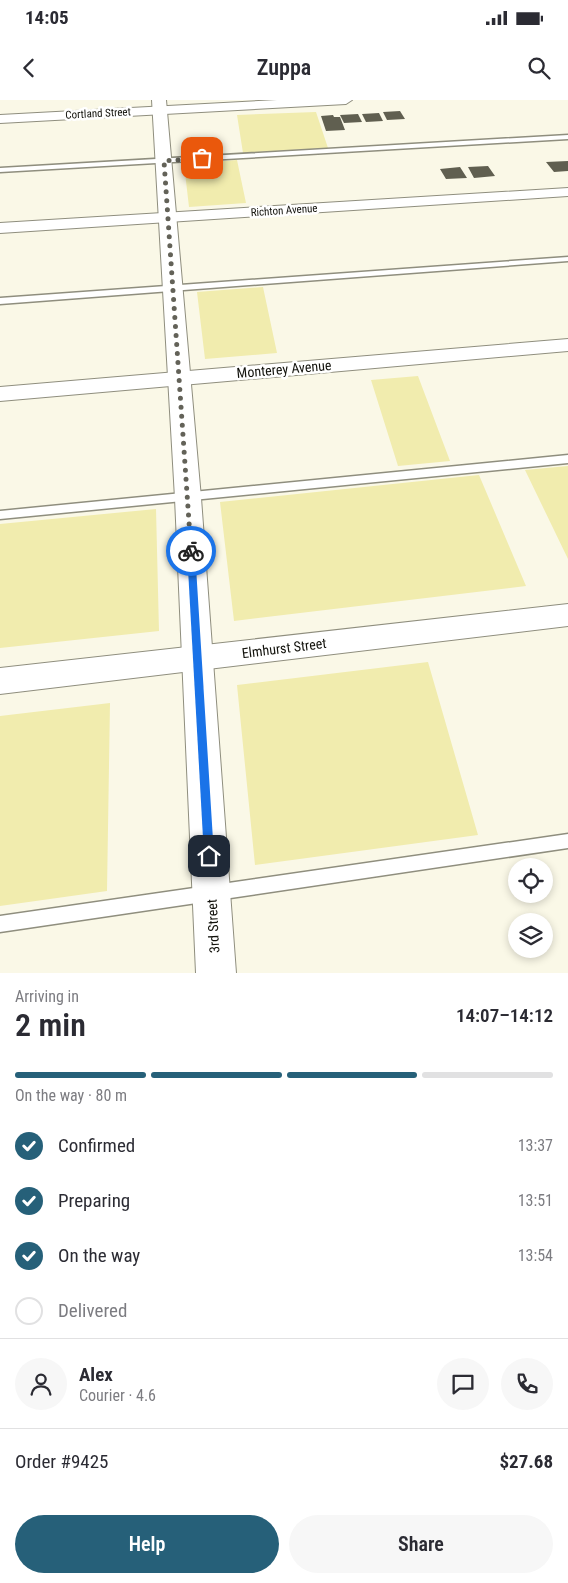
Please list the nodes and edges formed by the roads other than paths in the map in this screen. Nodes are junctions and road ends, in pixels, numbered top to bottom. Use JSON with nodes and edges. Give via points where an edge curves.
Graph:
{"nodes":[{"id":1,"x":346,"y":100,"type":"edge"},
{"id":2,"x":160,"y":105,"type":"edge"},
{"id":3,"x":0,"y":119,"type":"edge"},
{"id":4,"x":568,"y":137,"type":"edge"},
{"id":5,"x":164,"y":161,"type":"junction"},
{"id":6,"x":0,"y":170,"type":"edge"},
{"id":7,"x":568,"y":192,"type":"edge"},
{"id":8,"x":167,"y":218,"type":"junction"},
{"id":9,"x":0,"y":228,"type":"edge"},
{"id":10,"x":568,"y":259,"type":"edge"},
{"id":11,"x":172,"y":288,"type":"junction"},
{"id":12,"x":0,"y":301,"type":"edge"},
{"id":13,"x":568,"y":345,"type":"edge"},
{"id":14,"x":180,"y":378,"type":"junction"},
{"id":15,"x":0,"y":394,"type":"edge"},
{"id":16,"x":568,"y":459,"type":"edge"},
{"id":17,"x":188,"y":498,"type":"junction"},
{"id":18,"x":0,"y":515,"type":"edge"},
{"id":19,"x":568,"y":615,"type":"edge"},
{"id":20,"x":198,"y":658,"type":"junction"},
{"id":21,"x":0,"y":681,"type":"edge"},
{"id":22,"x":568,"y":841,"type":"edge"},
{"id":23,"x":211,"y":894,"type":"junction"},
{"id":24,"x":0,"y":924,"type":"edge"},
{"id":25,"x":216,"y":973,"type":"edge"}],
"edges":[{"from":1,"to":2,"type":"street","name":"Cortland Street"},
{"from":2,"to":3,"type":"street","name":"Cortland Street"},
{"from":2,"to":5,"type":"street","name":"3rd Street"},
{"from":4,"to":5,"type":"lane"},
{"from":5,"to":6,"type":"lane"},
{"from":5,"to":8,"type":"street","name":"3rd Street"},
{"from":7,"to":8,"type":"street","name":"Richton Avenue"},
{"from":8,"to":9,"type":"street","name":"Richton Avenue"},
{"from":8,"to":11,"type":"street","name":"3rd Street"},
{"from":10,"to":11,"type":"lane"},
{"from":11,"to":12,"type":"lane"},
{"from":11,"to":14,"type":"street","name":"3rd Street"},
{"from":13,"to":14,"type":"street","name":"Monterey Avenue"},
{"from":14,"to":15,"type":"street","name":"Monterey Avenue"},
{"from":14,"to":17,"type":"street","name":"3rd Street"},
{"from":16,"to":17,"type":"lane"},
{"from":17,"to":18,"type":"lane"},
{"from":17,"to":20,"type":"street","name":"3rd Street"},
{"from":19,"to":20,"type":"street","name":"Elmhurst Street"},
{"from":20,"to":21,"type":"street","name":"Elmhurst Street"},
{"from":20,"to":23,"type":"street","name":"3rd Street"},
{"from":22,"to":23,"type":"lane"},
{"from":23,"to":24,"type":"lane"},
{"from":23,"to":25,"type":"street","name":"3rd Street"}]}
